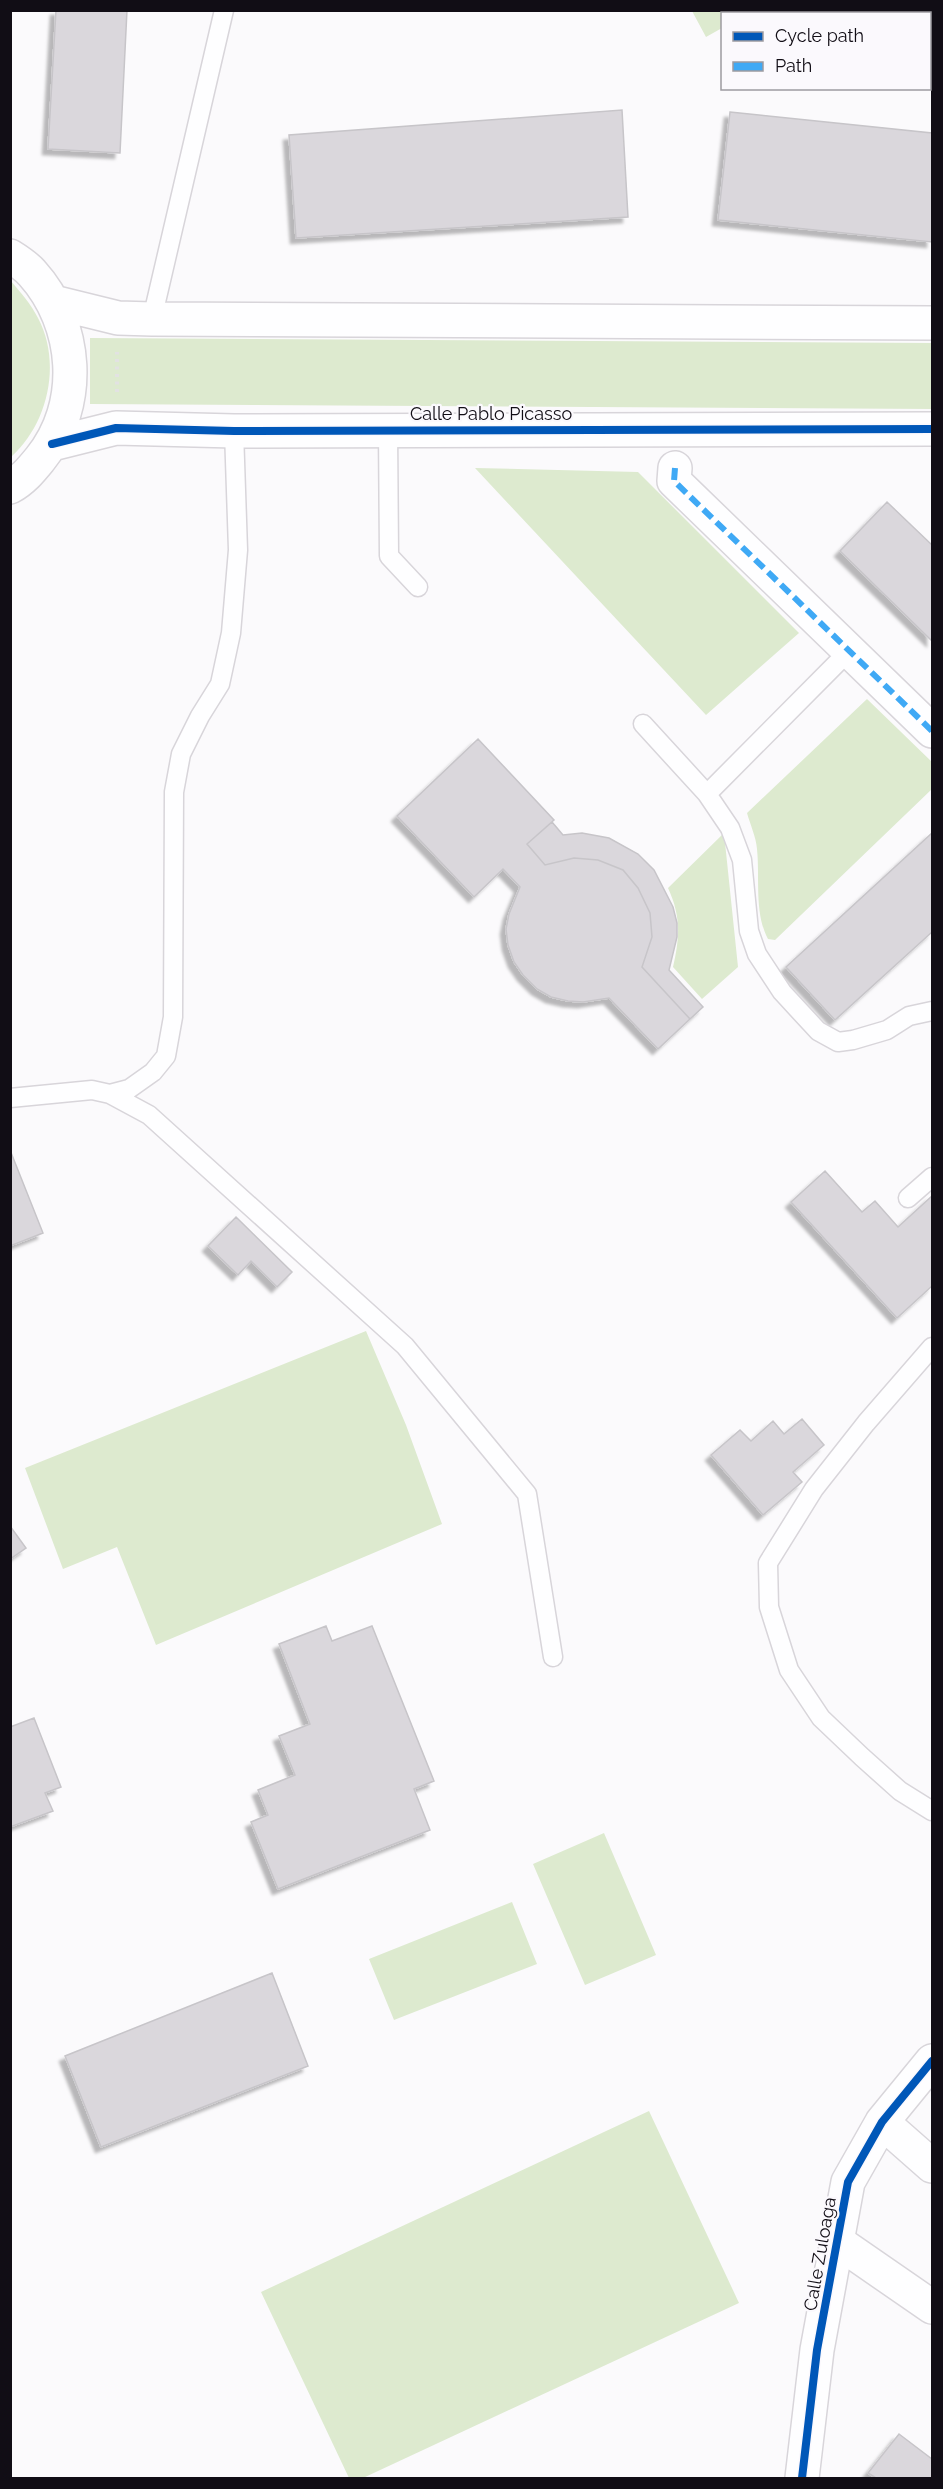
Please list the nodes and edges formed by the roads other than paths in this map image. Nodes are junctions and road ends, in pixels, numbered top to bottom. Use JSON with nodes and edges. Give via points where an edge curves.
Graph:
{"nodes":[{"id":1,"x":224,"y":10,"type":"edge"},
{"id":2,"x":10,"y":256,"type":"edge"},
{"id":3,"x":53,"y":302,"type":"junction"},
{"id":4,"x":152,"y":319,"type":"junction"},
{"id":5,"x":933,"y":323,"type":"edge"},
{"id":6,"x":388,"y":429,"type":"junction"},
{"id":7,"x":933,"y":429,"type":"edge"},
{"id":8,"x":234,"y":431,"type":"junction"},
{"id":9,"x":52,"y":444,"type":"junction"},
{"id":10,"x":675,"y":468,"type":"dead end"},
{"id":11,"x":10,"y":488,"type":"edge"},
{"id":12,"x":418,"y":587,"type":"dead end"},
{"id":13,"x":849,"y":651,"type":"junction"},
{"id":14,"x":642,"y":724,"type":"dead end"},
{"id":15,"x":933,"y":731,"type":"edge"},
{"id":16,"x":707,"y":794,"type":"junction"},
{"id":17,"x":933,"y":1011,"type":"edge"},
{"id":18,"x":110,"y":1094,"type":"junction"},
{"id":19,"x":10,"y":1098,"type":"edge"},
{"id":20,"x":933,"y":1177,"type":"edge"},
{"id":21,"x":908,"y":1198,"type":"dead end"},
{"id":22,"x":933,"y":1347,"type":"edge"},
{"id":23,"x":553,"y":1657,"type":"dead end"},
{"id":24,"x":933,"y":1811,"type":"edge"},
{"id":25,"x":933,"y":2061,"type":"edge"},
{"id":26,"x":882,"y":2122,"type":"junction"},
{"id":27,"x":933,"y":2166,"type":"edge"},
{"id":28,"x":838,"y":2242,"type":"junction"},
{"id":29,"x":933,"y":2307,"type":"edge"},
{"id":30,"x":801,"y":2478,"type":"edge"}],
"edges":[{"from":1,"to":4,"type":"lane"},
{"from":2,"to":3,"type":"street","via":[[32,272]]},
{"from":3,"to":4,"type":"street","via":[[118,318]]},
{"from":3,"to":9,"type":"street","via":[[70,348],[70,398]]},
{"from":4,"to":5,"type":"street"},
{"from":6,"to":7,"type":"street","name":"Calle Pablo Picasso"},
{"from":6,"to":8,"type":"street","name":"Calle Pablo Picasso"},
{"from":6,"to":12,"type":"lane","via":[[389,556]]},
{"from":8,"to":9,"type":"street","name":"Calle Pablo Picasso","via":[[116,428]]},
{"from":8,"to":18,"type":"lane","via":[[238,550],[231,633],[220,684],[181,754],[174,792],[173,1017],[166,1056],[153,1072],[129,1089]]},
{"from":9,"to":11,"type":"street","via":[[21,482]]},
{"from":10,"to":13,"type":"street","via":[[674,481]]},
{"from":13,"to":15,"type":"street"},
{"from":13,"to":16,"type":"lane"},
{"from":14,"to":16,"type":"lane"},
{"from":16,"to":17,"type":"lane","via":[[730,828],[742,860],[749,931],[757,954],[782,992],[818,1031],[838,1042],[853,1041],[886,1030],[909,1016]]},
{"from":18,"to":19,"type":"lane","via":[[92,1090]]},
{"from":18,"to":23,"type":"lane","via":[[150,1114],[405,1346],[527,1494]]},
{"from":20,"to":21,"type":"lane"},
{"from":22,"to":24,"type":"lane","via":[[814,1489],[768,1563],[769,1607],[789,1670],[821,1718],[837,1734],[900,1791]]},
{"from":25,"to":26,"type":"street","name":"Calle Zuloaga"},
{"from":26,"to":27,"type":"street"},
{"from":26,"to":28,"type":"street","name":"Calle Zuloaga","via":[[848,2182]]},
{"from":28,"to":29,"type":"street"},
{"from":28,"to":30,"type":"street","name":"Calle Zuloaga","via":[[817,2350]]}]}
